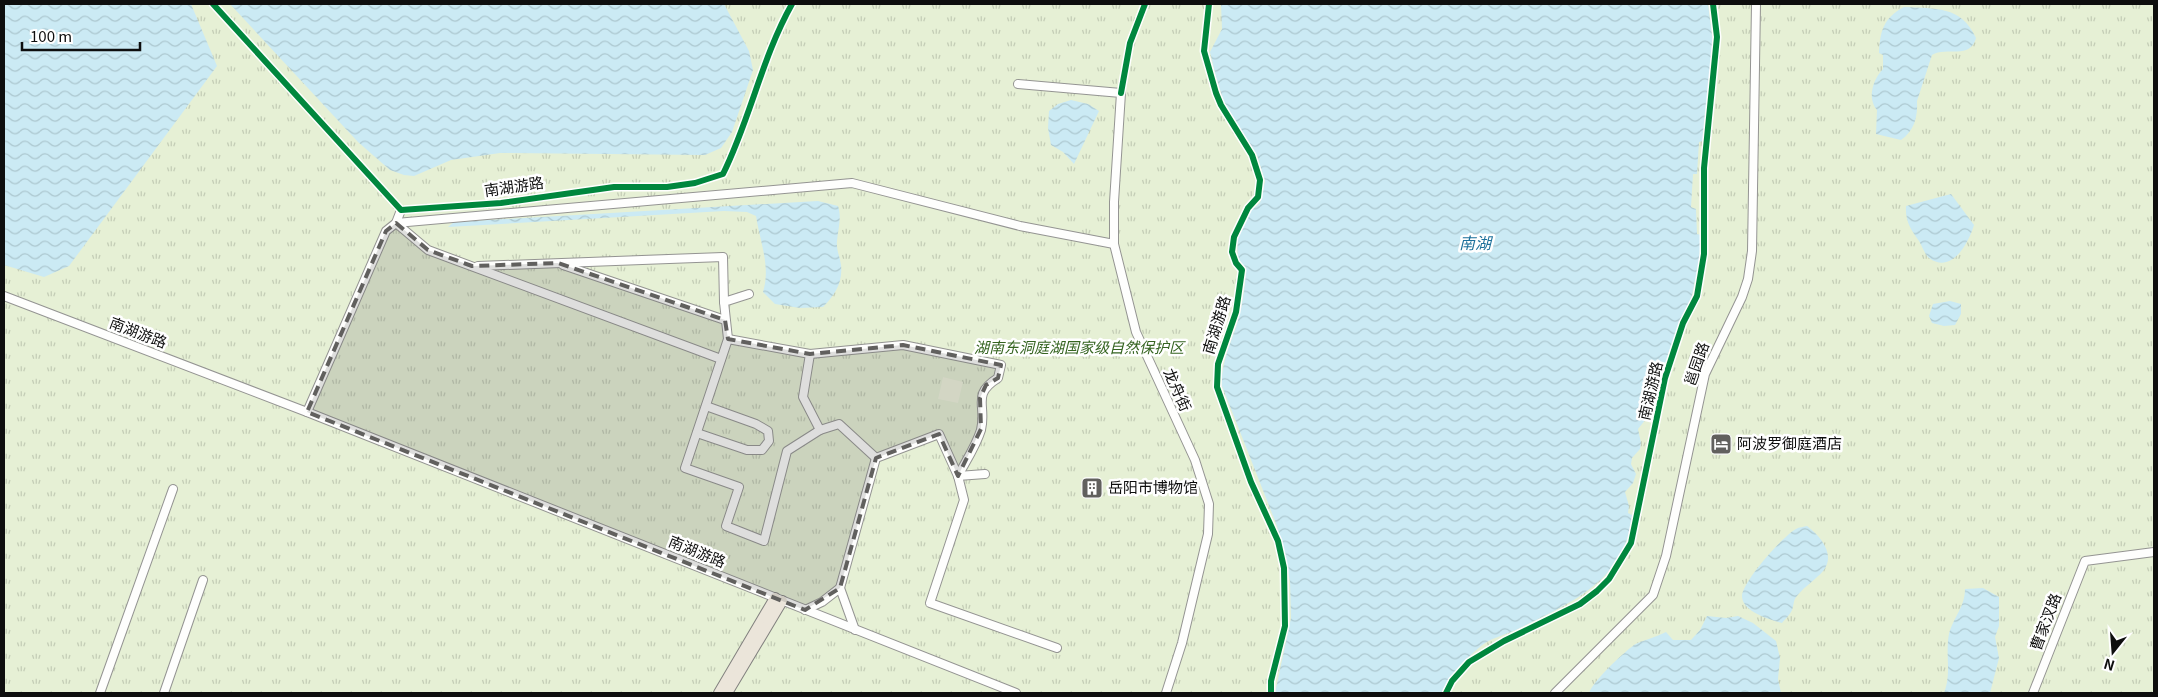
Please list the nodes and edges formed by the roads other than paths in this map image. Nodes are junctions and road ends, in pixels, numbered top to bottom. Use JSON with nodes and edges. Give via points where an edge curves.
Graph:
{"nodes":[{"id":1,"x":1756,"y":4,"type":"edge"},
{"id":2,"x":1018,"y":84,"type":"dead end"},
{"id":3,"x":401,"y":210,"type":"dead end"},
{"id":4,"x":396,"y":223,"type":"junction"},
{"id":5,"x":1114,"y":244,"type":"junction"},
{"id":6,"x":558,"y":263,"type":"junction"},
{"id":7,"x":472,"y":266,"type":"junction"},
{"id":8,"x":749,"y":294,"type":"dead end"},
{"id":9,"x":4,"y":296,"type":"edge"},
{"id":10,"x":724,"y":302,"type":"junction"},
{"id":11,"x":725,"y":320,"type":"junction"},
{"id":12,"x":728,"y":339,"type":"junction"},
{"id":13,"x":810,"y":354,"type":"junction"},
{"id":14,"x":721,"y":359,"type":"junction"},
{"id":15,"x":706,"y":406,"type":"junction"},
{"id":16,"x":307,"y":412,"type":"junction"},
{"id":17,"x":820,"y":430,"type":"junction"},
{"id":18,"x":697,"y":433,"type":"junction"},
{"id":19,"x":876,"y":458,"type":"junction"},
{"id":20,"x":984,"y":474,"type":"dead end"},
{"id":21,"x":958,"y":476,"type":"junction"},
{"id":22,"x":173,"y":488,"type":"dead end"},
{"id":23,"x":2154,"y":552,"type":"edge"},
{"id":24,"x":203,"y":580,"type":"dead end"},
{"id":25,"x":840,"y":588,"type":"junction"},
{"id":26,"x":778,"y":599,"type":"junction"},
{"id":27,"x":805,"y":610,"type":"junction"},
{"id":28,"x":855,"y":630,"type":"junction"},
{"id":29,"x":1057,"y":648,"type":"dead end"},
{"id":30,"x":100,"y":693,"type":"edge"},
{"id":31,"x":164,"y":693,"type":"edge"},
{"id":32,"x":719,"y":693,"type":"edge"},
{"id":33,"x":728,"y":693,"type":"edge"},
{"id":34,"x":1016,"y":693,"type":"edge"},
{"id":35,"x":1166,"y":693,"type":"edge"},
{"id":36,"x":1555,"y":693,"type":"edge"},
{"id":37,"x":2033,"y":693,"type":"edge"}],
"edges":[{"from":1,"to":36,"type":"street","name":"邕园路","via":[[1752,250],[1748,279],[1734,316],[1722,334],[1705,374],[1666,556],[1653,595]]},
{"from":2,"to":5,"type":"street","name":"龙舟街","via":[[1121,93]]},
{"from":3,"to":4,"type":"street"},
{"from":4,"to":5,"type":"street","via":[[852,183],[1020,226]]},
{"from":4,"to":7,"type":"street","via":[[428,250]]},
{"from":4,"to":16,"type":"street","via":[[386,231]]},
{"from":5,"to":35,"type":"street","name":"龙舟街","via":[[1136,332],[1195,460],[1210,504],[1208,534],[1182,643]]},
{"from":6,"to":7,"type":"street"},
{"from":6,"to":10,"type":"street","via":[[723,257]]},
{"from":6,"to":11,"type":"street"},
{"from":7,"to":14,"type":"street"},
{"from":8,"to":10,"type":"street"},
{"from":9,"to":16,"type":"street","name":"南湖游路"},
{"from":10,"to":11,"type":"street"},
{"from":11,"to":12,"type":"street"},
{"from":12,"to":13,"type":"street"},
{"from":12,"to":14,"type":"street"},
{"from":13,"to":17,"type":"street","via":[[803,397]]},
{"from":13,"to":21,"type":"street","via":[[903,345],[1001,366],[998,378],[986,385],[980,398],[981,429]]},
{"from":14,"to":15,"type":"street"},
{"from":15,"to":18,"type":"street"},
{"from":15,"to":18,"type":"street","via":[[756,424],[768,431],[769,441],[762,450],[747,450]]},
{"from":16,"to":26,"type":"street","name":"南湖游路"},
{"from":17,"to":18,"type":"street","via":[[787,451],[764,541],[726,526],[739,487],[685,468]]},
{"from":17,"to":19,"type":"street","via":[[839,424]]},
{"from":19,"to":21,"type":"street","via":[[939,434]]},
{"from":19,"to":25,"type":"street"},
{"from":20,"to":21,"type":"street"},
{"from":21,"to":29,"type":"street","via":[[964,500],[930,603]]},
{"from":22,"to":30,"type":"street"},
{"from":23,"to":37,"type":"street","name":"曹家汊路","via":[[2084,561]]},
{"from":24,"to":31,"type":"street"},
{"from":25,"to":27,"type":"street"},
{"from":25,"to":28,"type":"street"},
{"from":26,"to":27,"type":"street","name":"南湖游路"},
{"from":26,"to":32,"type":"main road"},
{"from":26,"to":33,"type":"main road"},
{"from":27,"to":28,"type":"street","name":"南湖游路"},
{"from":28,"to":34,"type":"street","name":"南湖游路"}]}
